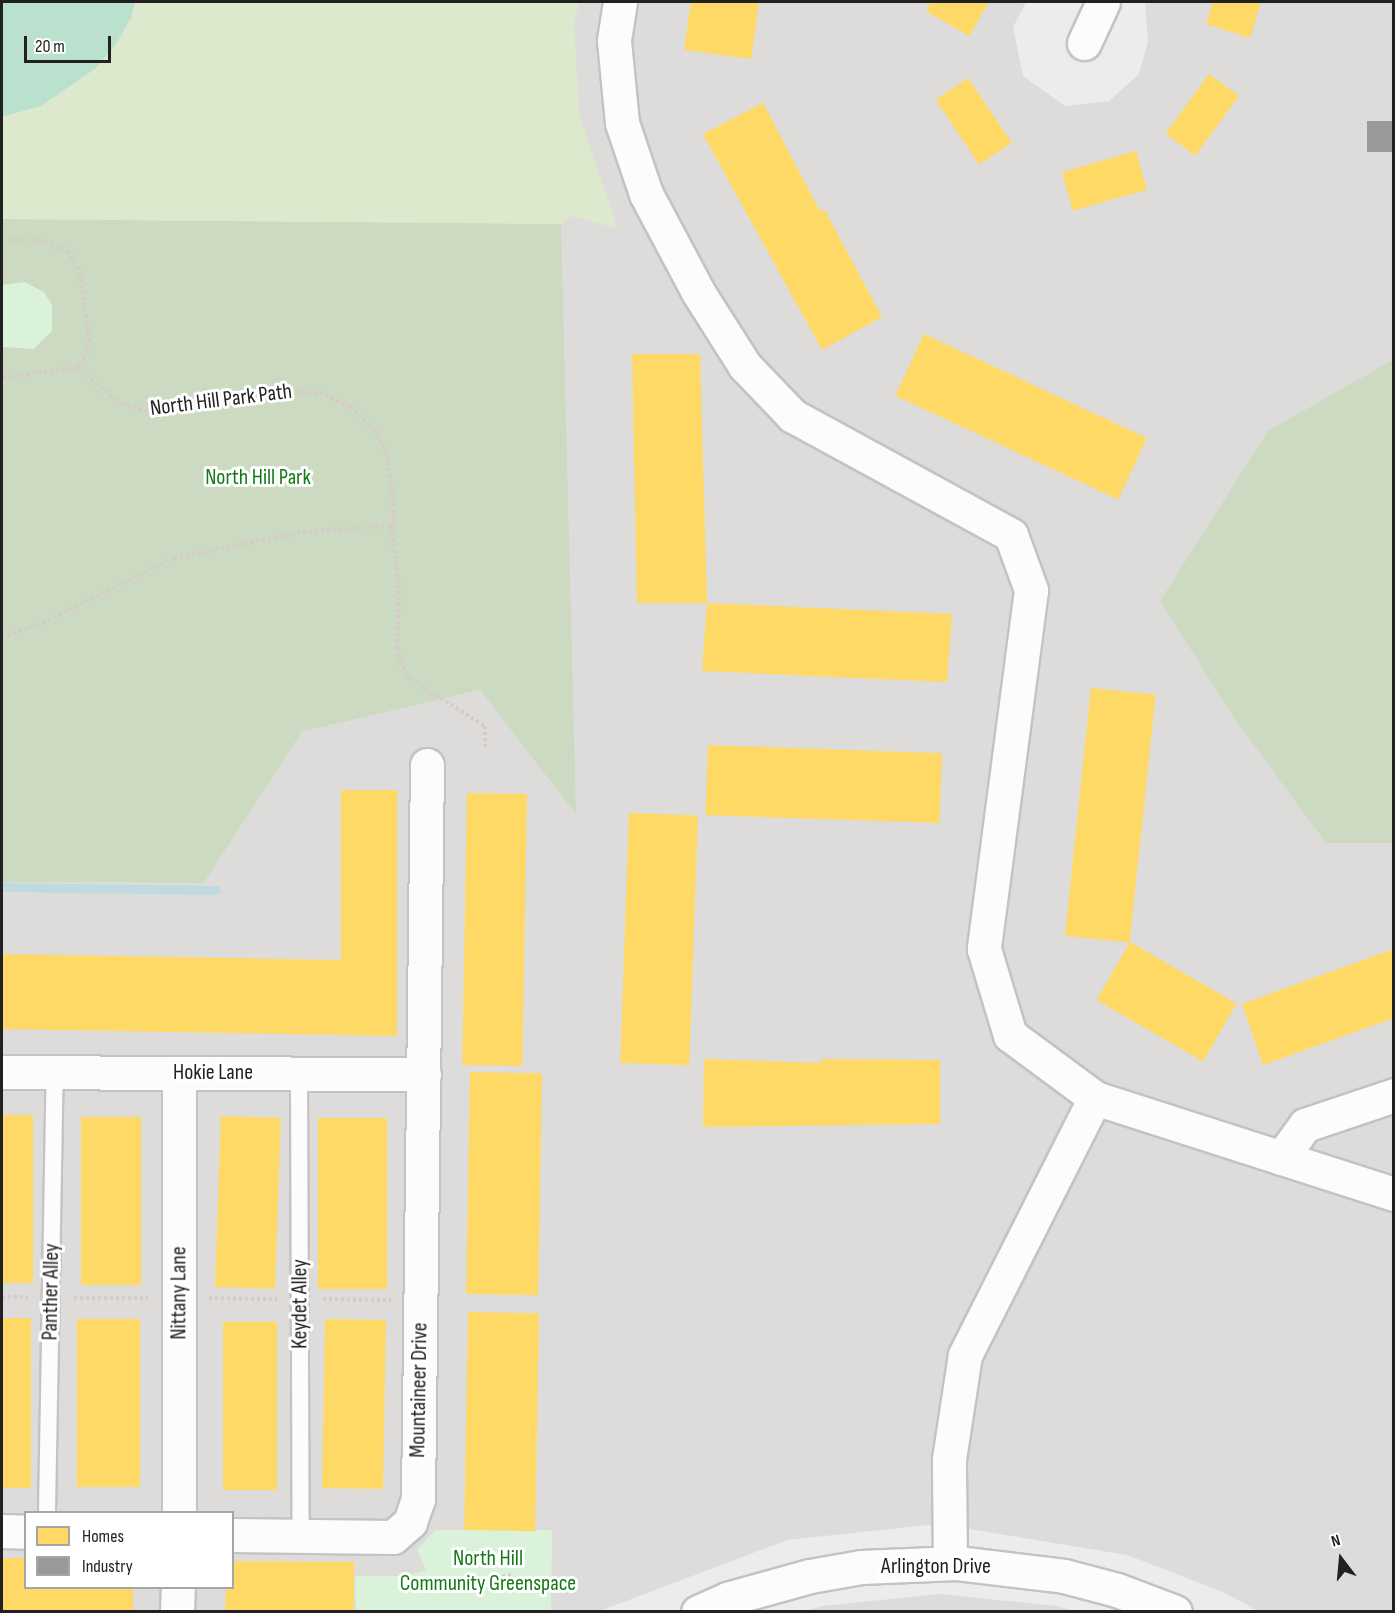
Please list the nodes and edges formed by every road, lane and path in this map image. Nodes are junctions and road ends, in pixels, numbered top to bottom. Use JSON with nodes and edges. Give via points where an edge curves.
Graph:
{"nodes":[{"id":1,"x":620,"y":2,"type":"edge"},
{"id":2,"x":1103,"y":2,"type":"edge"},
{"id":3,"x":1084,"y":43,"type":"dead end"},
{"id":4,"x":2,"y":240,"type":"edge"},
{"id":5,"x":76,"y":367,"type":"junction"},
{"id":6,"x":2,"y":378,"type":"edge"},
{"id":7,"x":391,"y":526,"type":"junction"},
{"id":8,"x":2,"y":637,"type":"edge"},
{"id":9,"x":485,"y":750,"type":"dead end"},
{"id":10,"x":427,"y":765,"type":"dead end"},
{"id":11,"x":2,"y":1072,"type":"edge"},
{"id":12,"x":55,"y":1072,"type":"junction"},
{"id":13,"x":179,"y":1072,"type":"junction"},
{"id":14,"x":299,"y":1073,"type":"junction"},
{"id":15,"x":424,"y":1074,"type":"junction"},
{"id":16,"x":1394,"y":1095,"type":"edge"},
{"id":17,"x":1095,"y":1098,"type":"junction"},
{"id":18,"x":1281,"y":1158,"type":"junction"},
{"id":19,"x":1394,"y":1194,"type":"edge"},
{"id":20,"x":47,"y":1511,"type":"edge"},
{"id":21,"x":179,"y":1511,"type":"edge"},
{"id":22,"x":2,"y":1531,"type":"edge"},
{"id":23,"x":24,"y":1532,"type":"edge"},
{"id":24,"x":234,"y":1535,"type":"edge"},
{"id":25,"x":301,"y":1536,"type":"junction"},
{"id":26,"x":950,"y":1563,"type":"junction"},
{"id":27,"x":512,"y":1575,"type":"dead end"},
{"id":28,"x":442,"y":1582,"type":"dead end"},
{"id":29,"x":178,"y":1589,"type":"edge"},
{"id":30,"x":177,"y":1611,"type":"edge"},
{"id":31,"x":698,"y":1611,"type":"edge"},
{"id":32,"x":1175,"y":1611,"type":"edge"}],
"edges":[{"from":1,"to":17,"type":"street","via":[[614,41],[622,123],[646,194],[698,292],[745,366],[793,416],[1011,535],[1031,590],[984,949],[1010,1035]]},
{"from":2,"to":3,"type":"street"},
{"from":4,"to":5,"type":"path","via":[[39,240],[69,251],[80,273],[89,339],[85,358]]},
{"from":5,"to":6,"type":"path"},
{"from":5,"to":7,"type":"path","name":"North Hill Park Path","via":[[121,404],[139,410],[170,410],[231,396],[299,390],[323,393],[350,407],[374,430],[387,454],[395,519]]},
{"from":7,"to":8,"type":"path","via":[[303,532],[174,558],[43,623]]},
{"from":7,"to":9,"type":"path","name":"North Hill Park Path","via":[[399,585],[400,662],[410,679],[485,726]]},
{"from":10,"to":15,"type":"street","name":"Mountaineer Drive"},
{"from":11,"to":12,"type":"street","name":"Hokie Lane"},
{"from":12,"to":13,"type":"street","name":"Hokie Lane"},
{"from":12,"to":20,"type":"lane","name":"Panther Alley"},
{"from":13,"to":14,"type":"street","name":"Hokie Lane"},
{"from":13,"to":21,"type":"street","name":"Nittany Lane"},
{"from":14,"to":15,"type":"street","name":"Hokie Lane"},
{"from":14,"to":25,"type":"lane","name":"Keydet Alley"},
{"from":15,"to":25,"type":"street","name":"Mountaineer Drive","via":[[418,1498],[410,1522],[393,1537]]},
{"from":16,"to":18,"type":"street","via":[[1305,1125]]},
{"from":17,"to":18,"type":"street"},
{"from":17,"to":26,"type":"street","via":[[965,1355],[949,1460]]},
{"from":18,"to":19,"type":"street"},
{"from":22,"to":23,"type":"street"},
{"from":24,"to":25,"type":"street","name":"Mountaineer Drive"},
{"from":26,"to":31,"type":"street","name":"Arlington Drive","via":[[861,1567],[810,1576]]},
{"from":26,"to":32,"type":"street","name":"Arlington Drive","via":[[1064,1576]]},
{"from":27,"to":28,"type":"path","via":[[473,1583]]},
{"from":29,"to":30,"type":"street"}]}
